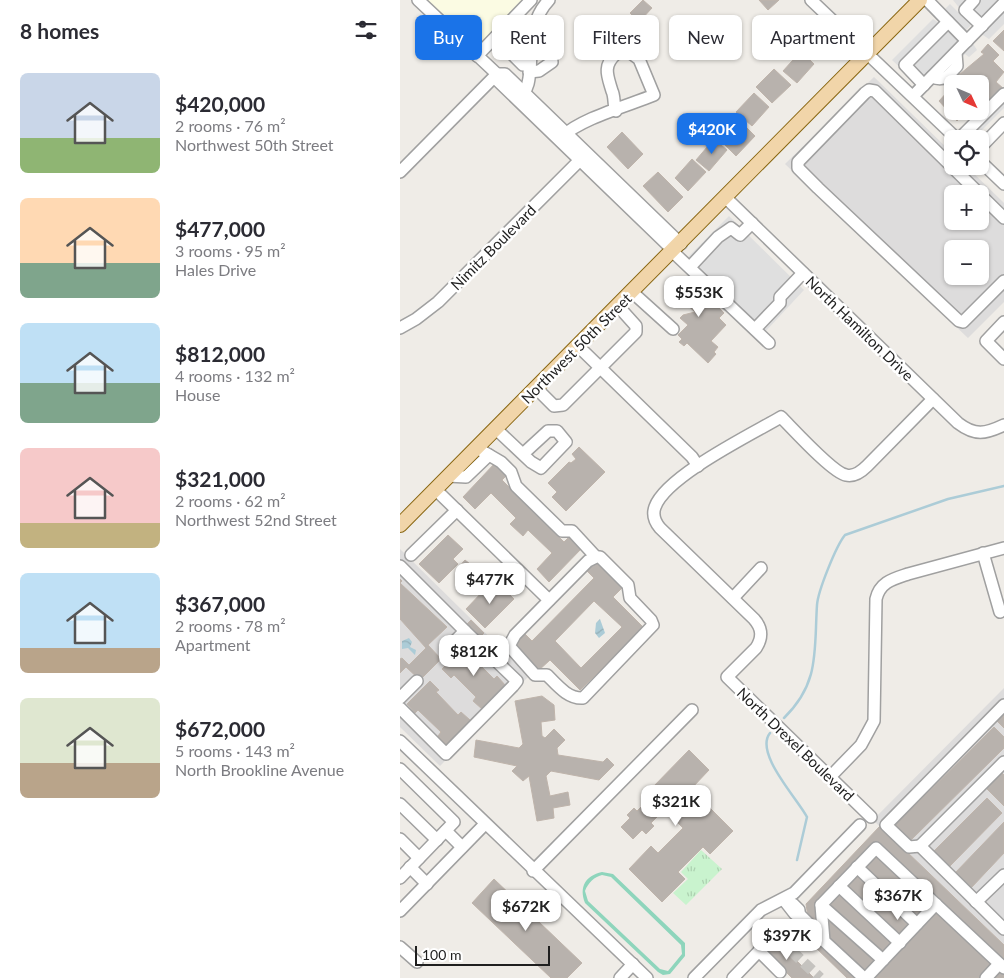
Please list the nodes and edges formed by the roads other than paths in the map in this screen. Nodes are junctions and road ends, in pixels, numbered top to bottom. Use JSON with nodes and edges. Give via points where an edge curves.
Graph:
{"nodes":[{"id":1,"x":418,"y":0,"type":"edge"},
{"id":2,"x":531,"y":0,"type":"edge"},
{"id":3,"x":549,"y":0,"type":"edge"},
{"id":4,"x":811,"y":0,"type":"edge"},
{"id":5,"x":920,"y":0,"type":"edge"},
{"id":6,"x":927,"y":0,"type":"edge"},
{"id":7,"x":974,"y":0,"type":"edge"},
{"id":8,"x":1004,"y":3,"type":"edge"},
{"id":9,"x":434,"y":15,"type":"edge"},
{"id":10,"x":538,"y":15,"type":"edge"},
{"id":11,"x":827,"y":15,"type":"edge"},
{"id":12,"x":948,"y":22,"type":"junction"},
{"id":13,"x":982,"y":26,"type":"junction"},
{"id":14,"x":967,"y":41,"type":"junction"},
{"id":15,"x":873,"y":49,"type":"edge"},
{"id":16,"x":482,"y":51,"type":"edge"},
{"id":17,"x":873,"y":59,"type":"edge"},
{"id":18,"x":481,"y":60,"type":"edge"},
{"id":19,"x":518,"y":60,"type":"edge"},
{"id":20,"x":531,"y":60,"type":"edge"},
{"id":21,"x":552,"y":60,"type":"edge"},
{"id":22,"x":862,"y":60,"type":"edge"},
{"id":23,"x":530,"y":68,"type":"junction"},
{"id":24,"x":497,"y":74,"type":"junction"},
{"id":25,"x":928,"y":81,"type":"junction"},
{"id":26,"x":524,"y":92,"type":"junction"},
{"id":27,"x":1004,"y":94,"type":"edge"},
{"id":28,"x":913,"y":96,"type":"junction"},
{"id":29,"x":616,"y":110,"type":"junction"},
{"id":30,"x":1004,"y":124,"type":"edge"},
{"id":31,"x":949,"y":130,"type":"edge"},
{"id":32,"x":967,"y":130,"type":"edge"},
{"id":33,"x":563,"y":136,"type":"junction"},
{"id":34,"x":989,"y":139,"type":"edge"},
{"id":35,"x":580,"y":160,"type":"junction"},
{"id":36,"x":989,"y":170,"type":"edge"},
{"id":37,"x":400,"y":172,"type":"edge"},
{"id":38,"x":1004,"y":184,"type":"edge"},
{"id":39,"x":726,"y":198,"type":"junction"},
{"id":40,"x":1004,"y":218,"type":"edge"},
{"id":41,"x":752,"y":223,"type":"junction"},
{"id":42,"x":676,"y":249,"type":"junction"},
{"id":43,"x":690,"y":267,"type":"junction"},
{"id":44,"x":803,"y":273,"type":"junction"},
{"id":45,"x":1004,"y":281,"type":"edge"},
{"id":46,"x":632,"y":292,"type":"junction"},
{"id":47,"x":618,"y":306,"type":"junction"},
{"id":48,"x":1004,"y":322,"type":"edge"},
{"id":49,"x":400,"y":328,"type":"edge"},
{"id":50,"x":673,"y":329,"type":"dead end"},
{"id":51,"x":755,"y":329,"type":"junction"},
{"id":52,"x":769,"y":342,"type":"dead end"},
{"id":53,"x":578,"y":346,"type":"junction"},
{"id":54,"x":1004,"y":359,"type":"edge"},
{"id":55,"x":600,"y":368,"type":"junction"},
{"id":56,"x":536,"y":388,"type":"junction"},
{"id":57,"x":934,"y":400,"type":"junction"},
{"id":58,"x":1004,"y":425,"type":"edge"},
{"id":59,"x":496,"y":429,"type":"junction"},
{"id":60,"x":477,"y":448,"type":"junction"},
{"id":61,"x":523,"y":454,"type":"dead end"},
{"id":62,"x":489,"y":455,"type":"junction"},
{"id":63,"x":698,"y":466,"type":"junction"},
{"id":64,"x":448,"y":476,"type":"junction"},
{"id":65,"x":435,"y":489,"type":"junction"},
{"id":66,"x":456,"y":510,"type":"junction"},
{"id":67,"x":400,"y":525,"type":"edge"},
{"id":68,"x":1004,"y":548,"type":"edge"},
{"id":69,"x":983,"y":553,"type":"junction"},
{"id":70,"x":411,"y":555,"type":"dead end"},
{"id":71,"x":596,"y":557,"type":"junction"},
{"id":72,"x":400,"y":566,"type":"edge"},
{"id":73,"x":761,"y":568,"type":"dead end"},
{"id":74,"x":733,"y":598,"type":"junction"},
{"id":75,"x":549,"y":600,"type":"junction"},
{"id":76,"x":1000,"y":612,"type":"dead end"},
{"id":77,"x":465,"y":631,"type":"junction"},
{"id":78,"x":447,"y":649,"type":"dead end"},
{"id":79,"x":416,"y":681,"type":"dead end"},
{"id":80,"x":400,"y":698,"type":"edge"},
{"id":81,"x":1004,"y":705,"type":"edge"},
{"id":82,"x":400,"y":708,"type":"edge"},
{"id":83,"x":692,"y":710,"type":"dead end"},
{"id":84,"x":400,"y":741,"type":"edge"},
{"id":85,"x":446,"y":754,"type":"junction"},
{"id":86,"x":1004,"y":762,"type":"edge"},
{"id":87,"x":400,"y":769,"type":"edge"},
{"id":88,"x":430,"y":770,"type":"junction"},
{"id":89,"x":830,"y":777,"type":"junction"},
{"id":90,"x":400,"y":804,"type":"edge"},
{"id":91,"x":872,"y":817,"type":"dead end"},
{"id":92,"x":485,"y":824,"type":"junction"},
{"id":93,"x":860,"y":825,"type":"dead end"},
{"id":94,"x":446,"y":831,"type":"junction"},
{"id":95,"x":400,"y":839,"type":"edge"},
{"id":96,"x":437,"y":840,"type":"junction"},
{"id":97,"x":920,"y":846,"type":"junction"},
{"id":98,"x":462,"y":847,"type":"junction"},
{"id":99,"x":419,"y":858,"type":"junction"},
{"id":100,"x":857,"y":866,"type":"junction"},
{"id":101,"x":533,"y":870,"type":"junction"},
{"id":102,"x":403,"y":874,"type":"edge"},
{"id":103,"x":1004,"y":875,"type":"edge"},
{"id":104,"x":427,"y":884,"type":"junction"},
{"id":105,"x":839,"y":886,"type":"junction"},
{"id":106,"x":786,"y":902,"type":"junction"},
{"id":107,"x":976,"y":902,"type":"junction"},
{"id":108,"x":936,"y":904,"type":"junction"},
{"id":109,"x":821,"y":905,"type":"junction"},
{"id":110,"x":400,"y":911,"type":"edge"},
{"id":111,"x":809,"y":924,"type":"dead end"},
{"id":112,"x":917,"y":924,"type":"junction"},
{"id":113,"x":1004,"y":929,"type":"edge"},
{"id":114,"x":780,"y":940,"type":"dead end"},
{"id":115,"x":900,"y":943,"type":"junction"},
{"id":116,"x":400,"y":947,"type":"edge"},
{"id":117,"x":759,"y":951,"type":"junction"},
{"id":118,"x":883,"y":960,"type":"junction"},
{"id":119,"x":418,"y":962,"type":"dead end"},
{"id":120,"x":633,"y":964,"type":"junction"},
{"id":121,"x":1002,"y":966,"type":"edge"},
{"id":122,"x":780,"y":972,"type":"dead end"},
{"id":123,"x":620,"y":978,"type":"edge"},
{"id":124,"x":647,"y":978,"type":"edge"},
{"id":125,"x":694,"y":978,"type":"edge"},
{"id":126,"x":733,"y":978,"type":"edge"},
{"id":127,"x":865,"y":978,"type":"edge"},
{"id":128,"x":986,"y":978,"type":"edge"}],
"edges":[{"from":1,"to":9,"type":"street"},
{"from":2,"to":16,"type":"street"},
{"from":3,"to":10,"type":"street"},
{"from":4,"to":11,"type":"street"},
{"from":5,"to":15,"type":"main road","name":"Northwest 50th Street"},
{"from":6,"to":12,"type":"street"},
{"from":7,"to":13,"type":"street","via":[[965,10]]},
{"from":8,"to":13,"type":"street"},
{"from":12,"to":14,"type":"street"},
{"from":12,"to":25,"type":"street","via":[[905,65]]},
{"from":13,"to":14,"type":"street"},
{"from":14,"to":25,"type":"street"},
{"from":17,"to":28,"type":"street"},
{"from":18,"to":24,"type":"street"},
{"from":19,"to":23,"type":"street"},
{"from":20,"to":23,"type":"street"},
{"from":21,"to":23,"type":"street","via":[[539,71]]},
{"from":22,"to":39,"type":"main road","name":"Northwest 50th Street"},
{"from":23,"to":26,"type":"street"},
{"from":24,"to":26,"type":"street","via":[[505,74]]},
{"from":24,"to":33,"type":"street","via":[[498,80]]},
{"from":24,"to":37,"type":"street"},
{"from":25,"to":28,"type":"street"},
{"from":26,"to":33,"type":"street"},
{"from":27,"to":32,"type":"street"},
{"from":28,"to":31,"type":"street"},
{"from":29,"to":29,"type":"street","via":[[654,95],[639,59],[628,51],[616,54],[608,65],[607,80]]},
{"from":29,"to":33,"type":"street","via":[[576,126]]},
{"from":30,"to":34,"type":"street"},
{"from":33,"to":35,"type":"street"},
{"from":33,"to":42,"type":"street"},
{"from":35,"to":42,"type":"street"},
{"from":35,"to":49,"type":"street","name":"Nimitz Boulevard","via":[[438,302]]},
{"from":36,"to":38,"type":"street"},
{"from":39,"to":41,"type":"street","name":"North Hamilton Drive"},
{"from":39,"to":42,"type":"main road","name":"Northwest 50th Street"},
{"from":40,"to":45,"type":"street","via":[[875,91],[864,92],[798,162],[798,168],[818,188],[958,321],[963,322]]},
{"from":41,"to":43,"type":"street","via":[[740,236],[731,228],[718,237]]},
{"from":41,"to":44,"type":"street","name":"North Hamilton Drive"},
{"from":42,"to":43,"type":"street"},
{"from":42,"to":46,"type":"main road","name":"Northwest 50th Street"},
{"from":43,"to":51,"type":"street"},
{"from":44,"to":51,"type":"street"},
{"from":44,"to":57,"type":"street","name":"North Hamilton Drive"},
{"from":46,"to":47,"type":"main road","name":"Northwest 50th Street"},
{"from":46,"to":50,"type":"street"},
{"from":47,"to":53,"type":"main road","name":"Northwest 50th Street"},
{"from":47,"to":55,"type":"street","via":[[636,326],[636,332]]},
{"from":48,"to":54,"type":"street","via":[[986,341]]},
{"from":51,"to":52,"type":"street"},
{"from":53,"to":55,"type":"street"},
{"from":53,"to":56,"type":"main road","name":"Northwest 50th Street"},
{"from":55,"to":56,"type":"street","via":[[563,405],[554,406]]},
{"from":55,"to":63,"type":"street"},
{"from":56,"to":59,"type":"main road","name":"Northwest 50th Street"},
{"from":57,"to":58,"type":"street","name":"North Hamilton Drive","via":[[958,423],[976,433]]},
{"from":57,"to":63,"type":"street","via":[[854,475],[848,476],[836,470],[781,417]]},
{"from":59,"to":60,"type":"main road","name":"Northwest 50th Street"},
{"from":59,"to":61,"type":"street"},
{"from":60,"to":62,"type":"street"},
{"from":60,"to":64,"type":"main road","name":"Northwest 50th Street"},
{"from":62,"to":64,"type":"street","via":[[466,477]]},
{"from":62,"to":71,"type":"street","via":[[511,472],[516,486],[545,516],[562,531],[572,531]]},
{"from":63,"to":74,"type":"street","name":"North Drexel Boulevard","via":[[658,501],[654,515],[660,528]]},
{"from":64,"to":65,"type":"main road","name":"Northwest 50th Street"},
{"from":65,"to":66,"type":"street"},
{"from":65,"to":67,"type":"main road","name":"Northwest 50th Street"},
{"from":66,"to":70,"type":"street"},
{"from":66,"to":75,"type":"street"},
{"from":68,"to":69,"type":"street"},
{"from":69,"to":76,"type":"street"},
{"from":69,"to":89,"type":"street","via":[[894,578],[878,592],[874,721],[861,744]]},
{"from":71,"to":75,"type":"street"},
{"from":71,"to":75,"type":"street","via":[[628,585],[630,598],[653,626],[583,698],[566,693],[547,675],[535,675],[509,646],[515,635]]},
{"from":72,"to":77,"type":"street"},
{"from":73,"to":74,"type":"street"},
{"from":74,"to":89,"type":"street","name":"North Drexel Boulevard","via":[[758,623],[761,636],[756,648],[727,677]]},
{"from":77,"to":78,"type":"street"},
{"from":77,"to":85,"type":"street","via":[[517,681]]},
{"from":79,"to":80,"type":"street"},
{"from":81,"to":97,"type":"street","via":[[886,825],[909,847]]},
{"from":82,"to":85,"type":"street"},
{"from":83,"to":101,"type":"street"},
{"from":84,"to":88,"type":"street"},
{"from":85,"to":88,"type":"street"},
{"from":86,"to":97,"type":"street"},
{"from":87,"to":94,"type":"street","via":[[454,822]]},
{"from":88,"to":92,"type":"street"},
{"from":89,"to":91,"type":"street","name":"North Drexel Boulevard"},
{"from":90,"to":96,"type":"street"},
{"from":92,"to":98,"type":"street"},
{"from":92,"to":101,"type":"street"},
{"from":93,"to":106,"type":"street"},
{"from":94,"to":96,"type":"street"},
{"from":94,"to":98,"type":"street"},
{"from":95,"to":99,"type":"street"},
{"from":96,"to":99,"type":"street"},
{"from":97,"to":107,"type":"street"},
{"from":98,"to":104,"type":"street"},
{"from":99,"to":102,"type":"street"},
{"from":100,"to":105,"type":"street"},
{"from":100,"to":108,"type":"street","via":[[876,848]]},
{"from":100,"to":112,"type":"street"},
{"from":101,"to":120,"type":"street"},
{"from":102,"to":104,"type":"street"},
{"from":103,"to":107,"type":"street"},
{"from":104,"to":110,"type":"street"},
{"from":105,"to":109,"type":"street"},
{"from":105,"to":115,"type":"street"},
{"from":106,"to":111,"type":"street"},
{"from":106,"to":125,"type":"street","via":[[761,910]]},
{"from":107,"to":113,"type":"street"},
{"from":108,"to":112,"type":"street"},
{"from":108,"to":121,"type":"street"},
{"from":109,"to":118,"type":"street"},
{"from":109,"to":127,"type":"street","via":[[824,941]]},
{"from":112,"to":115,"type":"street"},
{"from":114,"to":117,"type":"street","via":[[775,935]]},
{"from":115,"to":118,"type":"street"},
{"from":116,"to":119,"type":"street"},
{"from":117,"to":122,"type":"street"},
{"from":117,"to":126,"type":"street"},
{"from":118,"to":127,"type":"street"},
{"from":120,"to":123,"type":"street"},
{"from":120,"to":124,"type":"street"},
{"from":121,"to":128,"type":"street"}]}
